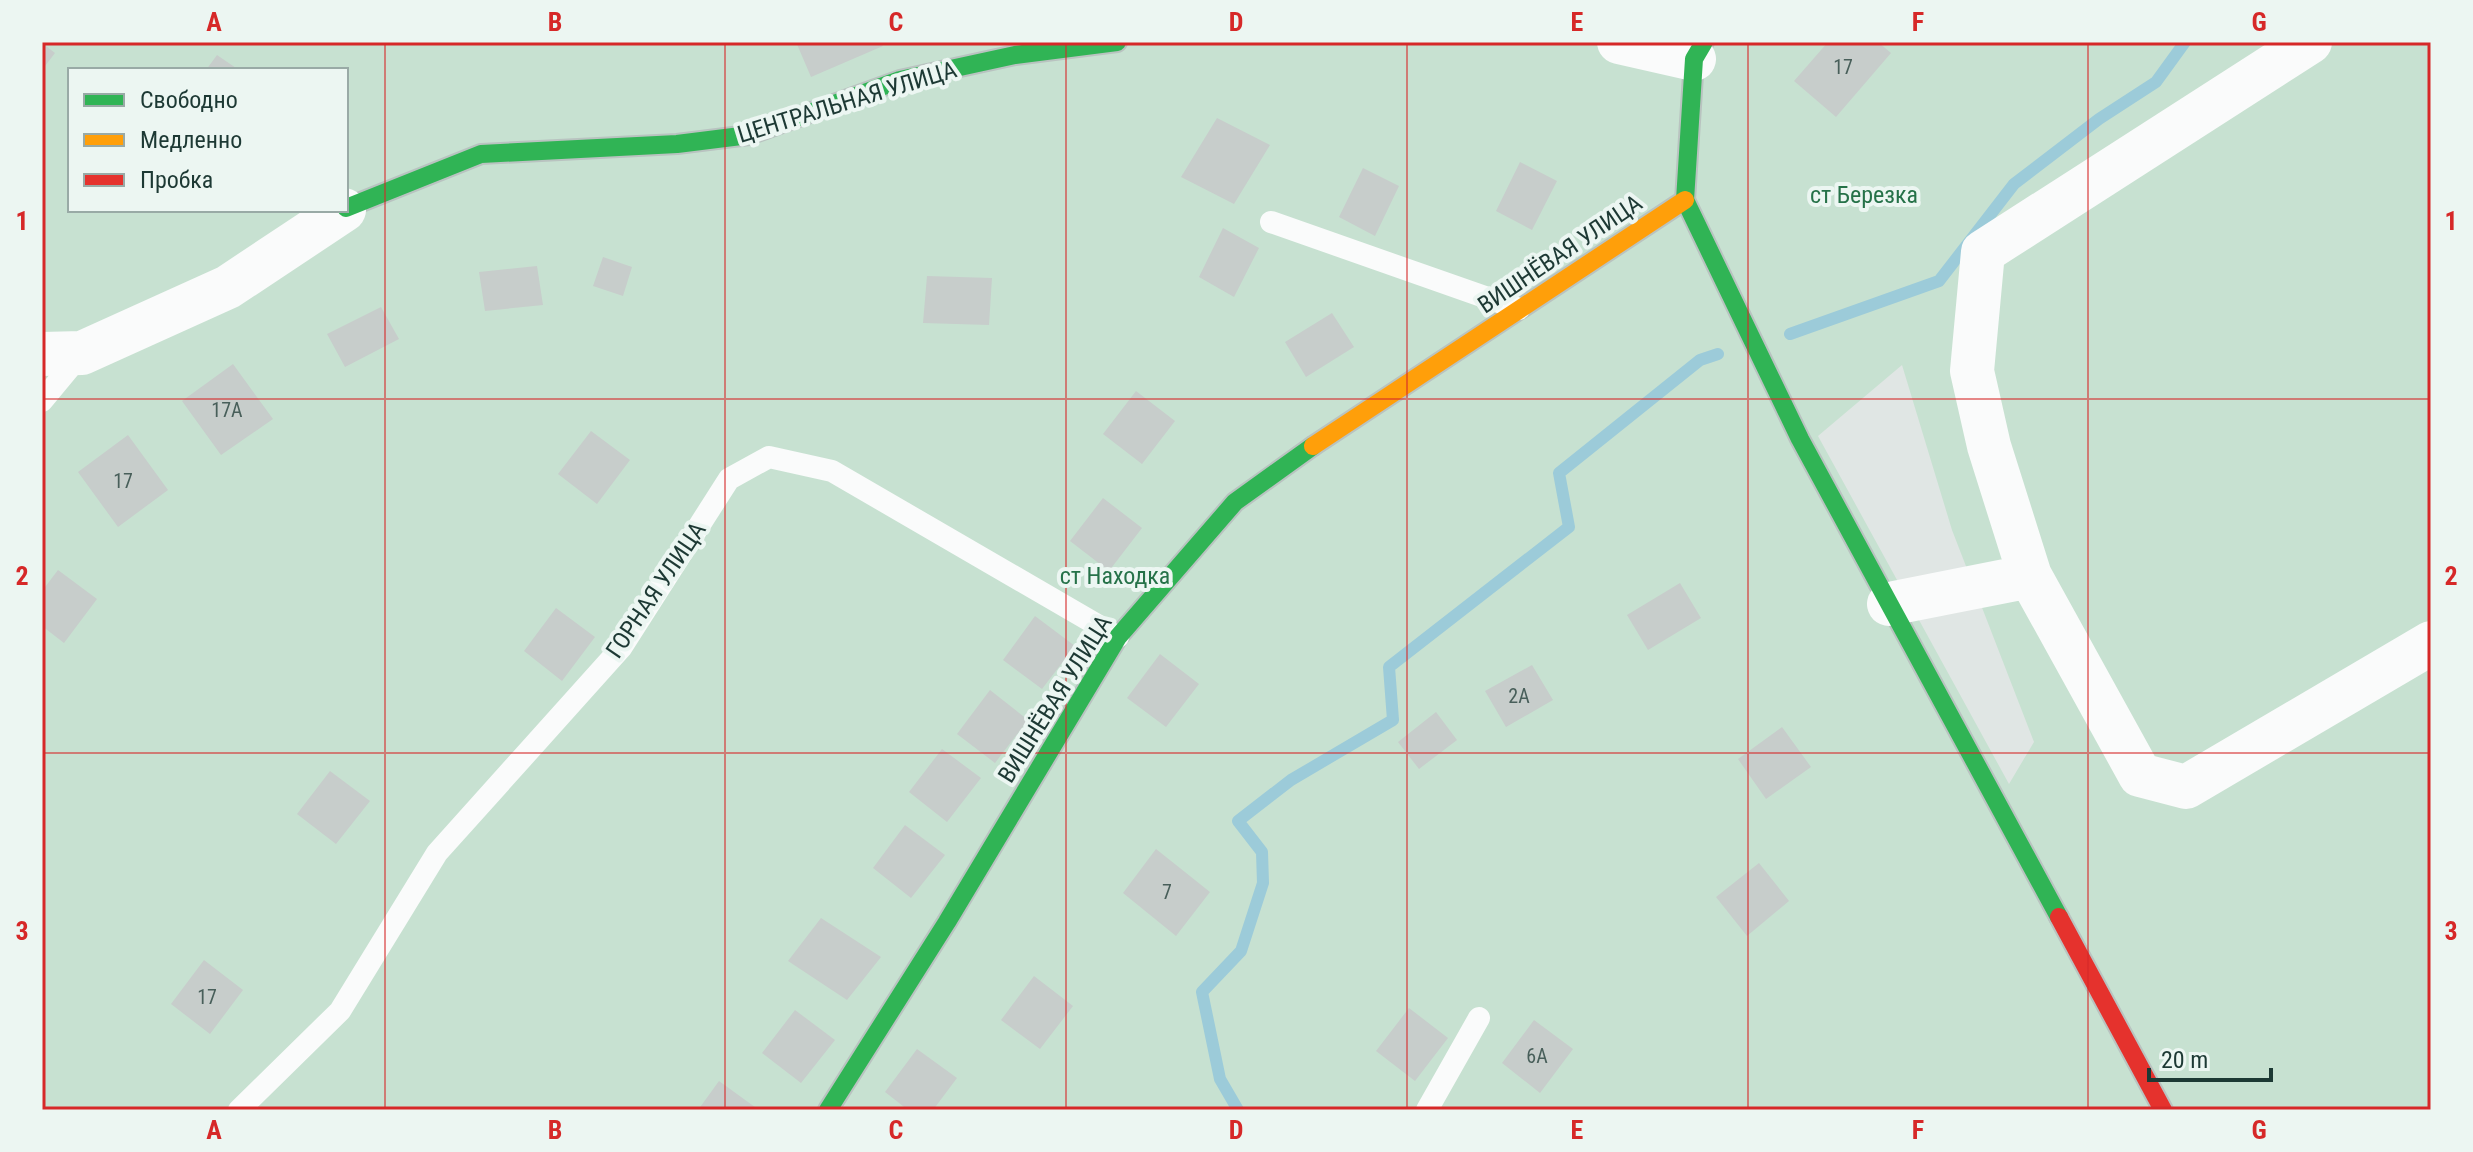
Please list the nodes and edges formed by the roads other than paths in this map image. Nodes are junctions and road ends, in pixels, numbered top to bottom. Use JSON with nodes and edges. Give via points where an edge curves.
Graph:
{"nodes":[{"id":1,"x":1117,"y":42,"type":"edge"},
{"id":2,"x":1619,"y":42,"type":"edge"},
{"id":3,"x":2310,"y":42,"type":"edge"},
{"id":4,"x":1699,"y":51,"type":"edge"},
{"id":5,"x":1685,"y":200,"type":"junction"},
{"id":6,"x":348,"y":207,"type":"edge"},
{"id":7,"x":340,"y":212,"type":"edge"},
{"id":8,"x":1271,"y":222,"type":"dead end"},
{"id":9,"x":1522,"y":310,"type":"junction"},
{"id":10,"x":62,"y":354,"type":"edge"},
{"id":11,"x":42,"y":401,"type":"edge"},
{"id":12,"x":2030,"y":576,"type":"junction"},
{"id":13,"x":1889,"y":604,"type":"junction"},
{"id":14,"x":1118,"y":637,"type":"junction"},
{"id":15,"x":2431,"y":643,"type":"edge"},
{"id":16,"x":1479,"y":1018,"type":"dead end"},
{"id":17,"x":239,"y":1110,"type":"edge"},
{"id":18,"x":828,"y":1110,"type":"edge"},
{"id":19,"x":1427,"y":1110,"type":"edge"},
{"id":20,"x":2163,"y":1110,"type":"edge"}],
"edges":[{"from":1,"to":6,"type":"street","name":"ЦЕНТРАЛЬНАЯ УЛИЦА","via":[[1015,55],[900,80],[749,135],[481,154]]},
{"from":2,"to":4,"type":"street"},
{"from":3,"to":12,"type":"street","via":[[1983,252],[1972,371],[1989,446]]},
{"from":4,"to":5,"type":"street"},
{"from":5,"to":9,"type":"street","name":"ВИШНЁВАЯ УЛИЦА"},
{"from":5,"to":13,"type":"street","via":[[1800,439]]},
{"from":7,"to":10,"type":"street","name":"ЦЕНТРАЛЬНАЯ УЛИЦА","via":[[228,287]]},
{"from":8,"to":9,"type":"lane"},
{"from":9,"to":14,"type":"street","name":"ВИШНЁВАЯ УЛИЦА","via":[[1340,426],[1235,502]]},
{"from":10,"to":11,"type":"lane"},
{"from":12,"to":13,"type":"street"},
{"from":12,"to":15,"type":"street","via":[[2140,775],[2186,787]]},
{"from":13,"to":20,"type":"street"},
{"from":14,"to":17,"type":"lane","name":"ГОРНАЯ УЛИЦА","via":[[832,471],[769,457],[729,479],[621,648],[437,853],[340,1011]]},
{"from":14,"to":18,"type":"street","name":"ВИШНЁВАЯ УЛИЦА"},
{"from":16,"to":19,"type":"lane"}]}
